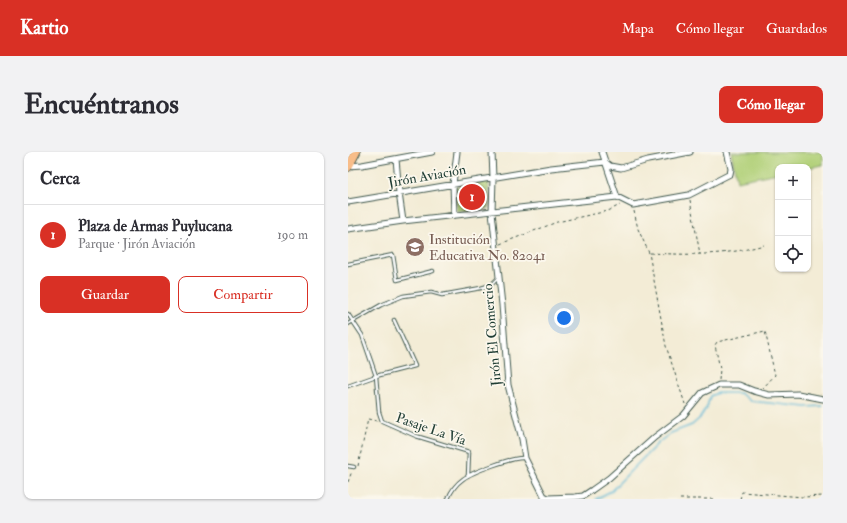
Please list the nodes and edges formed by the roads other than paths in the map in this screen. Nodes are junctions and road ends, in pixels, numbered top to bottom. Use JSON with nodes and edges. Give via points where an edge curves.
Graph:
{"nodes":[{"id":1,"x":404,"y":152,"type":"edge"},
{"id":2,"x":432,"y":152,"type":"edge"},
{"id":3,"x":457,"y":152,"type":"edge"},
{"id":4,"x":492,"y":152,"type":"edge"},
{"id":5,"x":602,"y":152,"type":"edge"},
{"id":6,"x":690,"y":152,"type":"edge"},
{"id":7,"x":727,"y":152,"type":"edge"},
{"id":8,"x":355,"y":153,"type":"edge"},
{"id":9,"x":399,"y":158,"type":"junction"},
{"id":10,"x":606,"y":162,"type":"junction"},
{"id":11,"x":348,"y":166,"type":"edge"},
{"id":12,"x":493,"y":178,"type":"junction"},
{"id":13,"x":453,"y":184,"type":"junction"},
{"id":14,"x":399,"y":194,"type":"junction"},
{"id":15,"x":617,"y":197,"type":"junction"},
{"id":16,"x":348,"y":202,"type":"edge"},
{"id":17,"x":492,"y":212,"type":"junction"},
{"id":18,"x":454,"y":215,"type":"junction"},
{"id":19,"x":403,"y":221,"type":"junction"},
{"id":20,"x":348,"y":229,"type":"edge"},
{"id":21,"x":348,"y":264,"type":"edge"},
{"id":22,"x":433,"y":270,"type":"dead end"},
{"id":23,"x":499,"y":277,"type":"junction"},
{"id":24,"x":348,"y":314,"type":"edge"},
{"id":25,"x":394,"y":320,"type":"dead end"},
{"id":26,"x":352,"y":321,"type":"junction"},
{"id":27,"x":348,"y":324,"type":"edge"},
{"id":28,"x":376,"y":376,"type":"junction"},
{"id":29,"x":348,"y":386,"type":"edge"},
{"id":30,"x":823,"y":399,"type":"edge"},
{"id":31,"x":525,"y":458,"type":"junction"},
{"id":32,"x":348,"y":466,"type":"edge"},
{"id":33,"x":354,"y":467,"type":"road end"},
{"id":34,"x":468,"y":476,"type":"junction"},
{"id":35,"x":544,"y":498,"type":"edge"},
{"id":36,"x":583,"y":498,"type":"edge"},
{"id":37,"x":448,"y":499,"type":"edge"}],
"edges":[{"from":1,"to":9,"type":"street"},
{"from":2,"to":9,"type":"street"},
{"from":3,"to":13,"type":"street"},
{"from":4,"to":12,"type":"street"},
{"from":5,"to":10,"type":"street"},
{"from":6,"to":10,"type":"street","via":[[621,168],[610,166]]},
{"from":7,"to":15,"type":"street","via":[[730,174],[689,195],[633,205]]},
{"from":8,"to":11,"type":"main road"},
{"from":9,"to":11,"type":"street"},
{"from":9,"to":14,"type":"street"},
{"from":10,"to":12,"type":"street","name":"Jirón Aviación"},
{"from":10,"to":15,"type":"street"},
{"from":12,"to":13,"type":"street","name":"Jirón Aviación"},
{"from":12,"to":17,"type":"street","name":"Jirón El Comercio"},
{"from":13,"to":14,"type":"street","name":"Jirón Aviación"},
{"from":13,"to":18,"type":"street"},
{"from":14,"to":16,"type":"street","name":"Jirón Aviación"},
{"from":14,"to":19,"type":"street"},
{"from":15,"to":17,"type":"street"},
{"from":17,"to":18,"type":"street"},
{"from":17,"to":23,"type":"street","name":"Jirón El Comercio"},
{"from":18,"to":19,"type":"street"},
{"from":19,"to":20,"type":"street"},
{"from":21,"to":22,"type":"lane","via":[[393,255],[397,280]]},
{"from":23,"to":26,"type":"lane","via":[[491,285],[481,288],[442,295],[431,292],[403,296]]},
{"from":23,"to":31,"type":"street","name":"Jirón El Comercio","via":[[506,374]]},
{"from":24,"to":26,"type":"lane","name":"Pasaje La Vía"},
{"from":25,"to":28,"type":"lane","via":[[415,366]]},
{"from":26,"to":27,"type":"lane"},
{"from":26,"to":28,"type":"lane","name":"Pasaje La Vía","via":[[362,335]]},
{"from":28,"to":29,"type":"lane"},
{"from":28,"to":34,"type":"lane","name":"Pasaje La Vía","via":[[382,421],[416,436],[469,452]]},
{"from":30,"to":36,"type":"street","via":[[798,394],[769,395],[739,385],[719,385],[702,393],[683,416]]},
{"from":31,"to":34,"type":"lane","via":[[501,463]]},
{"from":31,"to":35,"type":"street","name":"Jirón El Comercio"},
{"from":32,"to":33,"type":"lane"},
{"from":34,"to":37,"type":"lane","via":[[451,491]]},
{"from":35,"to":36,"type":"street"}]}
